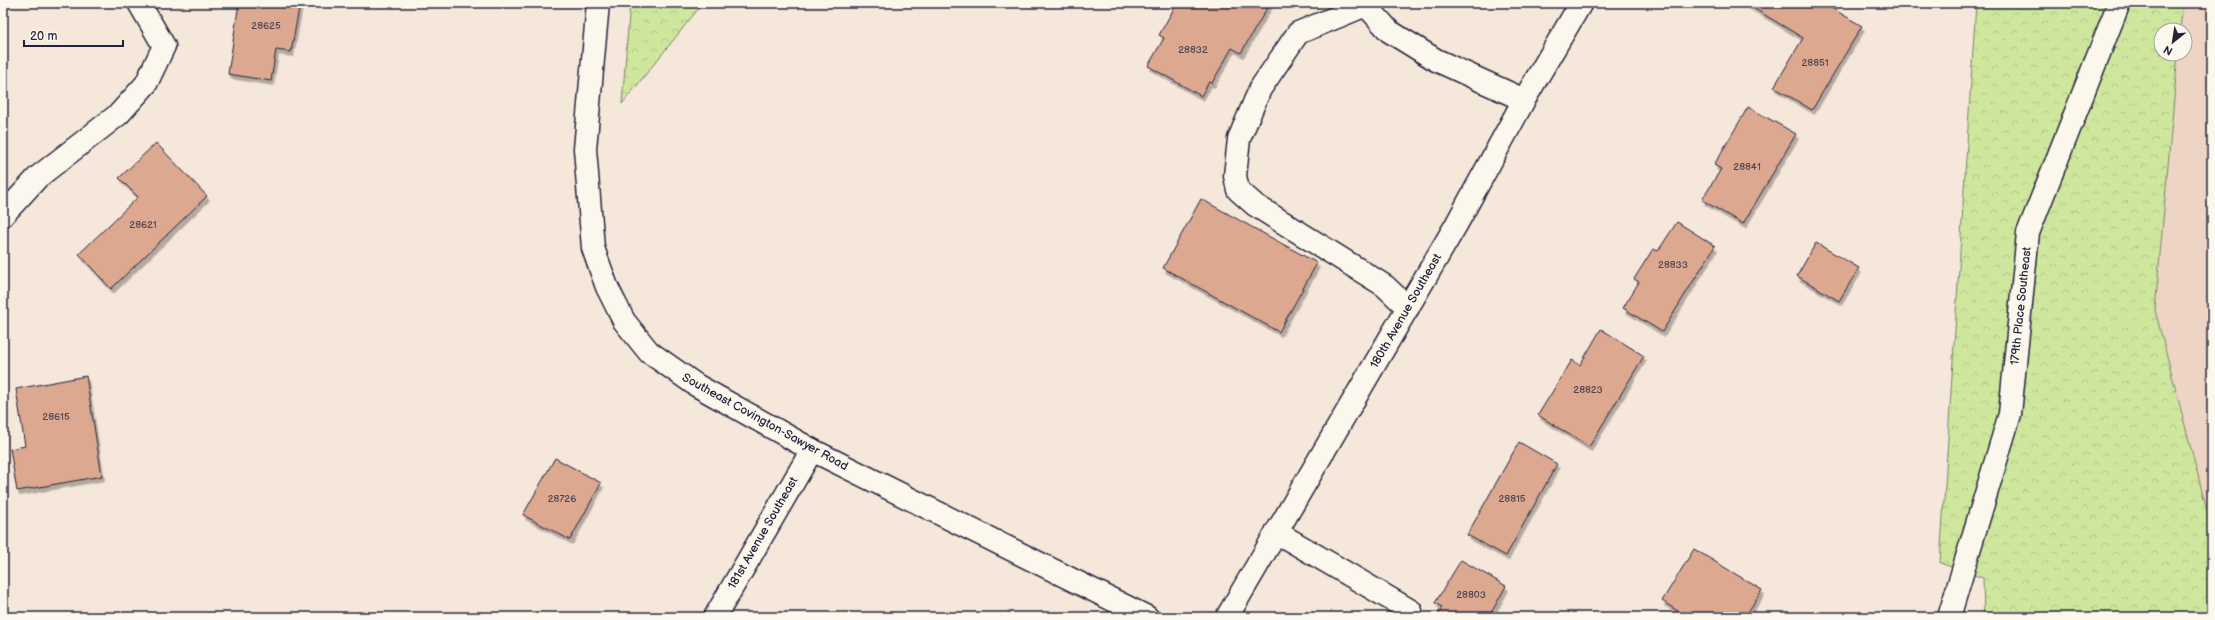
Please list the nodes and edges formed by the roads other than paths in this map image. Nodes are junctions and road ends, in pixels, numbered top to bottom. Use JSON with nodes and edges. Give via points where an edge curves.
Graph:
{"nodes":[{"id":1,"x":139,"y":3,"type":"edge"},
{"id":2,"x":598,"y":3,"type":"edge"},
{"id":3,"x":1580,"y":3,"type":"edge"},
{"id":4,"x":2119,"y":3,"type":"edge"},
{"id":5,"x":1366,"y":4,"type":"edge"},
{"id":6,"x":1524,"y":100,"type":"junction"},
{"id":7,"x":3,"y":215,"type":"edge"},
{"id":8,"x":1408,"y":308,"type":"junction"},
{"id":9,"x":812,"y":450,"type":"junction"},
{"id":10,"x":1276,"y":532,"type":"junction"},
{"id":11,"x":1411,"y":611,"type":"dead end"},
{"id":12,"x":715,"y":617,"type":"edge"},
{"id":13,"x":1147,"y":617,"type":"edge"},
{"id":14,"x":1227,"y":617,"type":"edge"},
{"id":15,"x":1950,"y":617,"type":"edge"}],
"edges":[{"from":1,"to":7,"type":"street","via":[[164,46],[146,84],[119,114],[38,177]]},
{"from":2,"to":9,"type":"street","name":"Southeast Covington-Sawyer Road","via":[[585,149],[593,248],[607,287],[624,320],[649,352],[669,368]]},
{"from":3,"to":6,"type":"street","name":"180th Avenue Southeast"},
{"from":4,"to":15,"type":"street","name":"179th Place Southeast","via":[[2028,233],[2010,414]]},
{"from":5,"to":6,"type":"street","via":[[1389,31],[1436,60]]},
{"from":5,"to":8,"type":"street","via":[[1298,33],[1260,89],[1239,139],[1235,176],[1238,190],[1255,205],[1385,286]]},
{"from":6,"to":8,"type":"street","name":"180th Avenue Southeast"},
{"from":8,"to":10,"type":"street","name":"180th Avenue Southeast"},
{"from":9,"to":12,"type":"street","name":"181st Avenue Southeast"},
{"from":9,"to":13,"type":"street","name":"Southeast Covington-Sawyer Road"},
{"from":10,"to":11,"type":"street"},
{"from":10,"to":14,"type":"street","name":"180th Avenue Southeast"}]}
